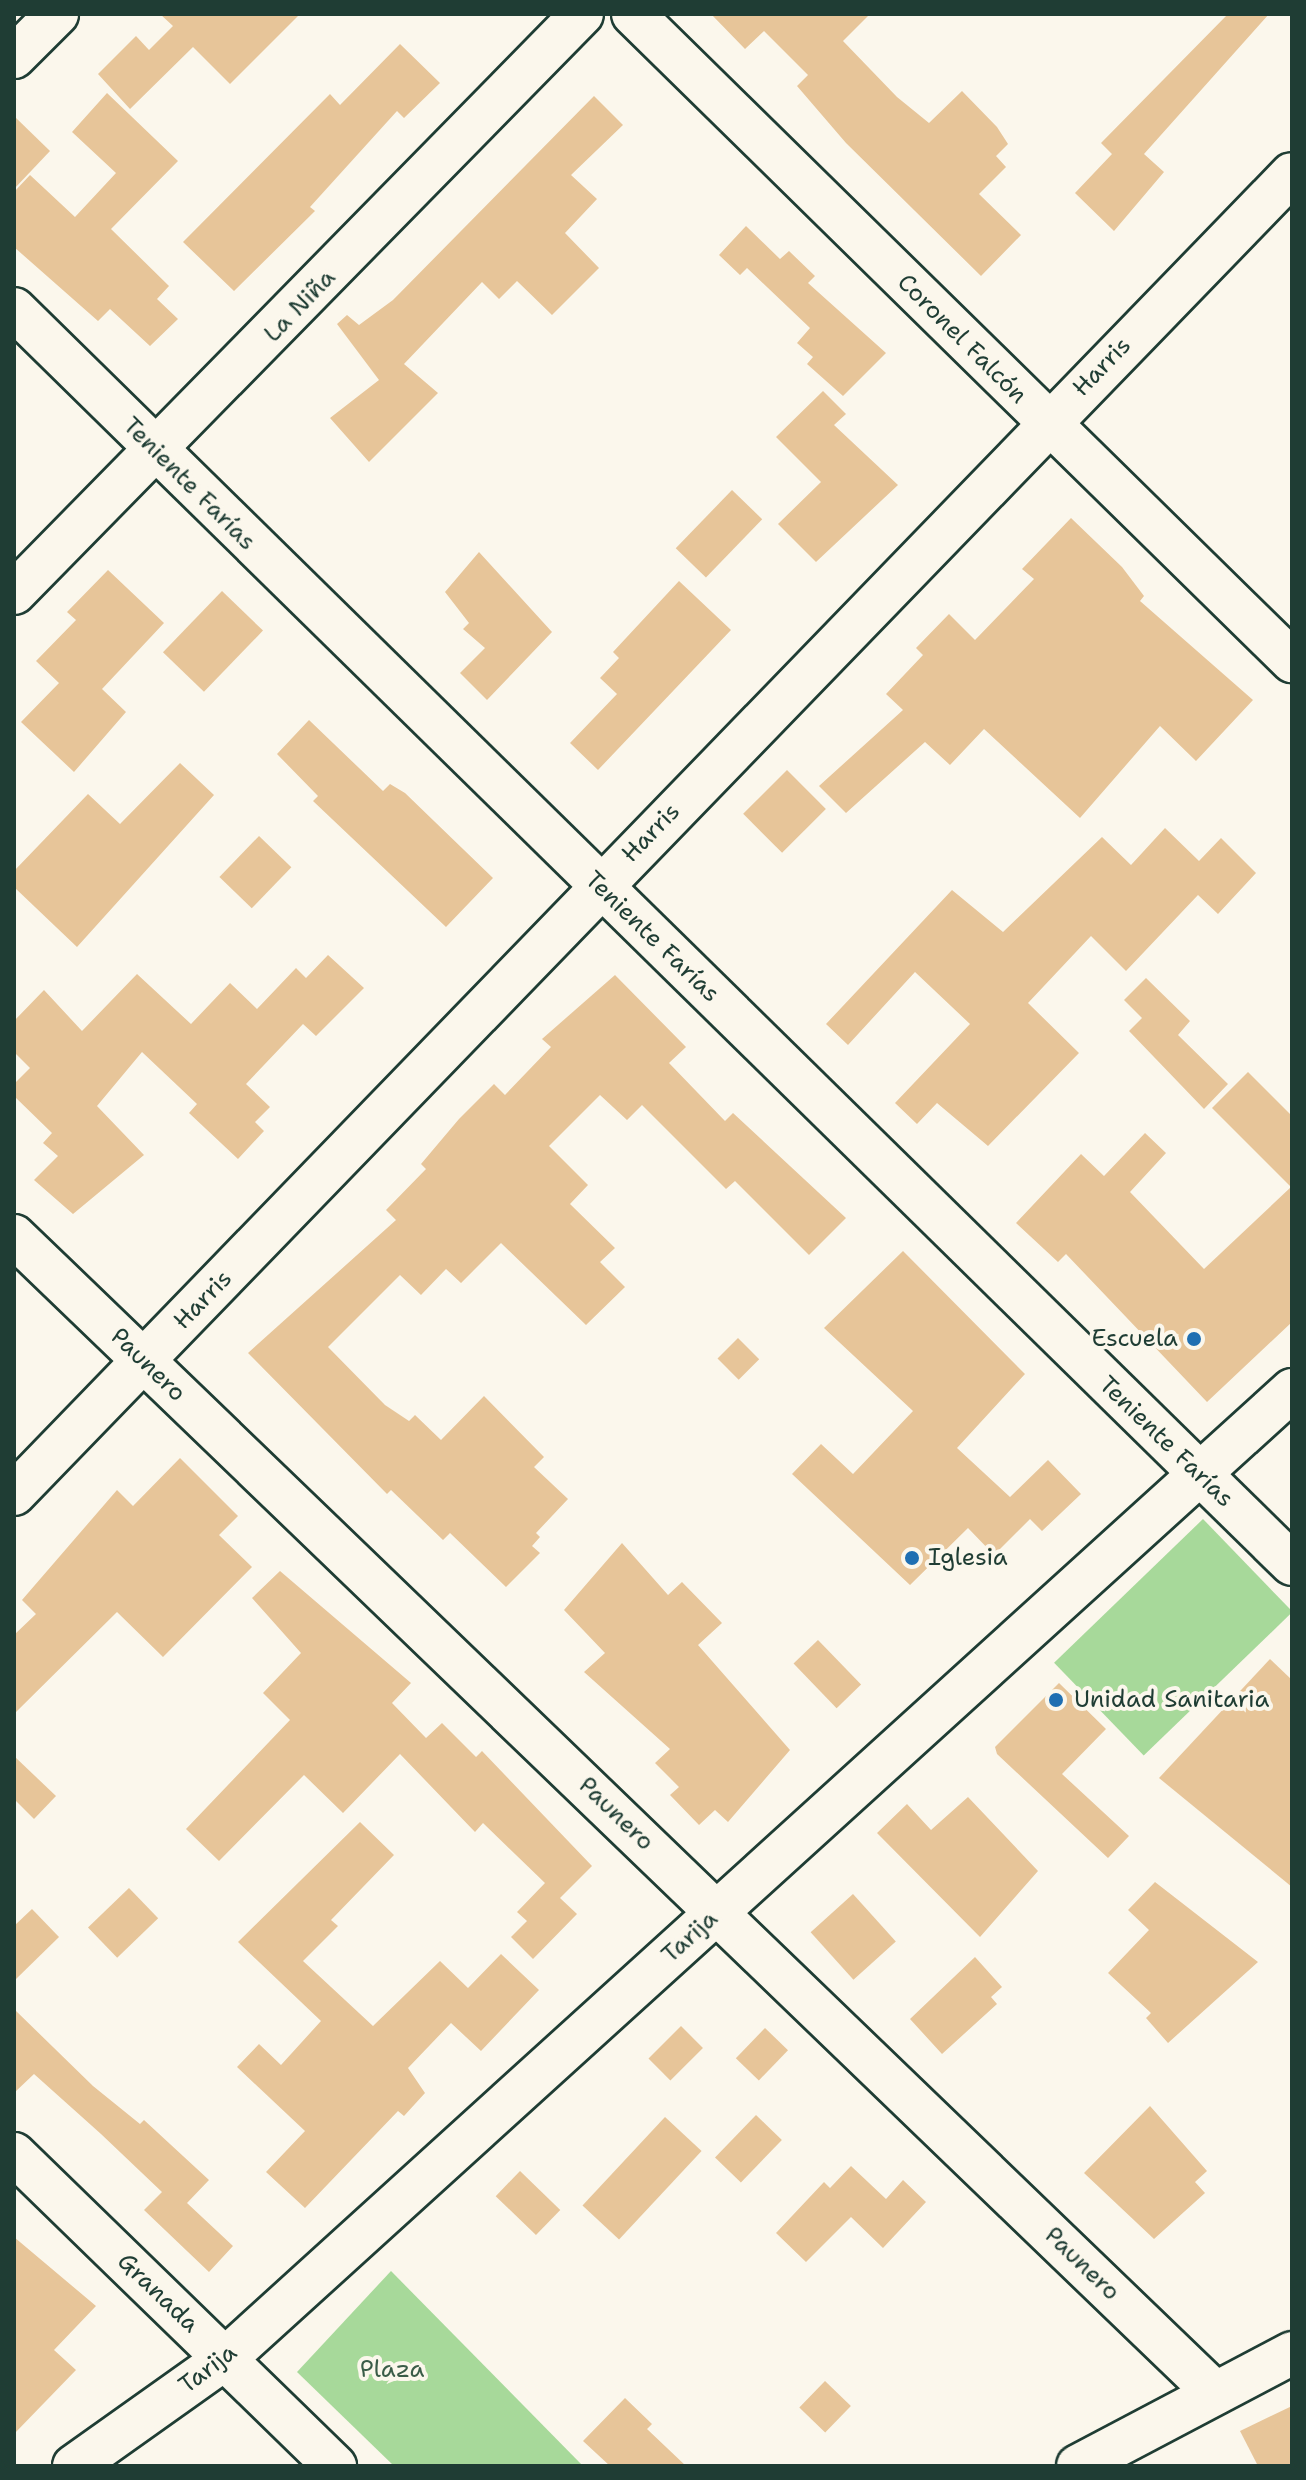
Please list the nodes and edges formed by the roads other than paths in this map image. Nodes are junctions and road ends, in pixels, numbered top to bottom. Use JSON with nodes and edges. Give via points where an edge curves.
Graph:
{"nodes":[{"id":1,"x":57,"y":14,"type":"edge"},
{"id":2,"x":582,"y":14,"type":"edge"},
{"id":3,"x":633,"y":14,"type":"edge"},
{"id":4,"x":14,"y":57,"type":"edge"},
{"id":5,"x":1292,"y":174,"type":"edge"},
{"id":6,"x":14,"y":309,"type":"edge"},
{"id":7,"x":1047,"y":423,"type":"junction"},
{"id":8,"x":157,"y":453,"type":"junction"},
{"id":9,"x":14,"y":593,"type":"edge"},
{"id":10,"x":1292,"y":661,"type":"edge"},
{"id":11,"x":600,"y":886,"type":"junction"},
{"id":12,"x":14,"y":1236,"type":"edge"},
{"id":13,"x":144,"y":1361,"type":"junction"},
{"id":14,"x":1292,"y":1390,"type":"edge"},
{"id":15,"x":1199,"y":1474,"type":"junction"},
{"id":16,"x":14,"y":1494,"type":"edge"},
{"id":17,"x":1292,"y":1564,"type":"edge"},
{"id":18,"x":718,"y":1912,"type":"junction"},
{"id":19,"x":14,"y":2154,"type":"edge"},
{"id":20,"x":1292,"y":2353,"type":"edge"},
{"id":21,"x":226,"y":2358,"type":"junction"},
{"id":22,"x":1215,"y":2393,"type":"junction"},
{"id":23,"x":74,"y":2466,"type":"edge"},
{"id":24,"x":335,"y":2466,"type":"edge"},
{"id":25,"x":1078,"y":2466,"type":"edge"}],
"edges":[{"from":1,"to":4,"type":"street"},
{"from":2,"to":8,"type":"street","name":"La Niña"},
{"from":3,"to":7,"type":"street","name":"Coronel Falcón"},
{"from":5,"to":7,"type":"street","name":"Harris"},
{"from":6,"to":8,"type":"street","name":"Teniente Farías"},
{"from":7,"to":10,"type":"street","name":"Coronel Falcón"},
{"from":7,"to":11,"type":"street","name":"Harris"},
{"from":8,"to":9,"type":"street","name":"La Niña"},
{"from":8,"to":11,"type":"street","name":"Teniente Farías"},
{"from":11,"to":13,"type":"street","name":"Harris"},
{"from":11,"to":15,"type":"street","name":"Teniente Farías"},
{"from":12,"to":13,"type":"street","name":"Paunero"},
{"from":13,"to":16,"type":"street","name":"Harris"},
{"from":13,"to":18,"type":"street","name":"Paunero"},
{"from":14,"to":15,"type":"street","name":"Tarija"},
{"from":15,"to":17,"type":"street","name":"Teniente Farías"},
{"from":15,"to":18,"type":"street","name":"Tarija"},
{"from":18,"to":21,"type":"street","name":"Tarija"},
{"from":18,"to":22,"type":"street","name":"Paunero"},
{"from":19,"to":21,"type":"street","name":"Granada"},
{"from":20,"to":22,"type":"street"},
{"from":21,"to":23,"type":"street","name":"Tarija"},
{"from":21,"to":24,"type":"street","name":"Granada"},
{"from":22,"to":25,"type":"street"}]}
